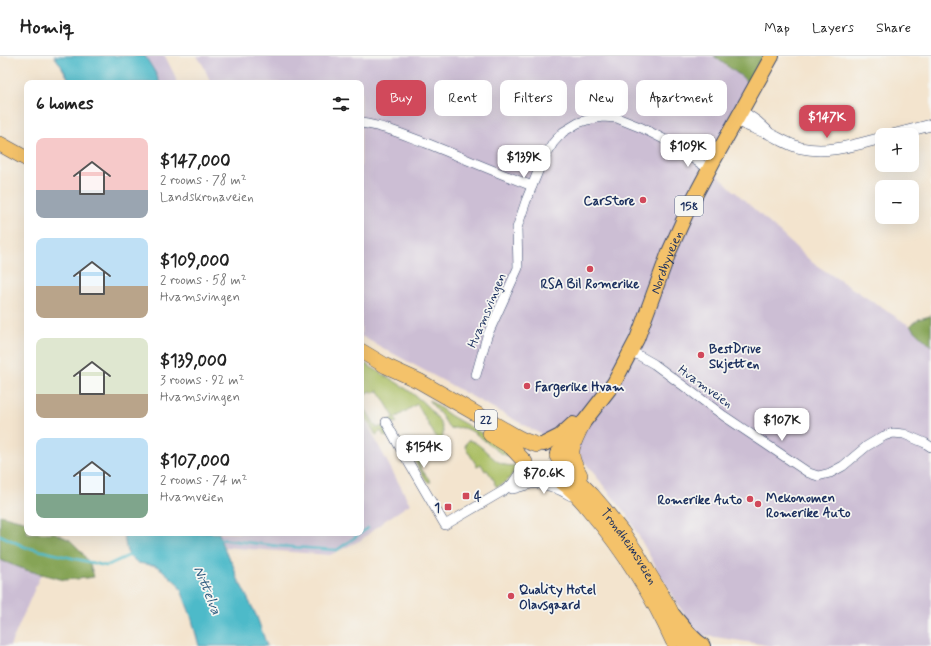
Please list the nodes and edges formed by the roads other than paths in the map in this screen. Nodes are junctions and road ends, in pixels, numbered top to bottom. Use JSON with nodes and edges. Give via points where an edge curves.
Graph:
{"nodes":[{"id":1,"x":772,"y":56,"type":"edge"},
{"id":2,"x":738,"y":115,"type":"junction"},
{"id":3,"x":364,"y":123,"type":"edge"},
{"id":4,"x":931,"y":125,"type":"edge"},
{"id":5,"x":919,"y":128,"type":"edge"},
{"id":6,"x":875,"y":140,"type":"edge"},
{"id":7,"x":0,"y":144,"type":"edge"},
{"id":8,"x":0,"y":155,"type":"edge"},
{"id":9,"x":24,"y":157,"type":"edge"},
{"id":10,"x":711,"y":165,"type":"junction"},
{"id":11,"x":24,"y":167,"type":"edge"},
{"id":12,"x":532,"y":186,"type":"junction"},
{"id":13,"x":631,"y":351,"type":"junction"},
{"id":14,"x":364,"y":353,"type":"edge"},
{"id":15,"x":624,"y":365,"type":"junction"},
{"id":16,"x":386,"y":366,"type":"junction"},
{"id":17,"x":476,"y":375,"type":"dead end"},
{"id":18,"x":386,"y":422,"type":"dead end"},
{"id":19,"x":583,"y":423,"type":"junction"},
{"id":20,"x":400,"y":426,"type":"dead end"},
{"id":21,"x":391,"y":431,"type":"junction"},
{"id":22,"x":540,"y":444,"type":"junction"},
{"id":23,"x":931,"y":447,"type":"edge"},
{"id":24,"x":412,"y":448,"type":"dead end"},
{"id":25,"x":403,"y":453,"type":"junction"},
{"id":26,"x":557,"y":455,"type":"junction"},
{"id":27,"x":525,"y":463,"type":"junction"},
{"id":28,"x":540,"y":474,"type":"junction"},
{"id":29,"x":512,"y":484,"type":"junction"},
{"id":30,"x":503,"y":491,"type":"junction"},
{"id":31,"x":588,"y":500,"type":"junction"},
{"id":32,"x":658,"y":610,"type":"junction"},
{"id":33,"x":673,"y":616,"type":"junction"},
{"id":34,"x":667,"y":646,"type":"edge"},
{"id":35,"x":675,"y":646,"type":"edge"},
{"id":36,"x":686,"y":646,"type":"edge"},
{"id":37,"x":702,"y":646,"type":"edge"}],
"edges":[{"from":1,"to":2,"type":"main road","name":"Nordbyveien","number":"158"},
{"from":2,"to":6,"type":"street","via":[[757,122],[770,134],[801,148],[835,150]]},
{"from":2,"to":10,"type":"main road","name":"Nordbyveien","number":"158"},
{"from":3,"to":12,"type":"street","via":[[396,131]]},
{"from":4,"to":5,"type":"street"},
{"from":7,"to":9,"type":"highway"},
{"from":8,"to":11,"type":"highway"},
{"from":10,"to":12,"type":"street","name":"Hvamsvingen","via":[[699,153],[681,148],[617,118],[602,117],[578,123],[563,132],[553,143]]},
{"from":10,"to":13,"type":"main road","name":"Nordbyveien","number":"158","via":[[676,236]]},
{"from":12,"to":17,"type":"street","name":"Hvamsvingen","via":[[517,228],[518,268],[487,336]]},
{"from":13,"to":15,"type":"main road","name":"Nordbyveien","number":"158"},
{"from":13,"to":23,"type":"street","name":"Hvamveien","via":[[654,364],[724,416],[809,473],[818,476],[843,466],[867,446],[893,433],[904,434]]},
{"from":14,"to":16,"type":"highway","number":"22"},
{"from":15,"to":19,"type":"main road","name":"Nordbyveien","number":"158","via":[[614,383]]},
{"from":15,"to":22,"type":"main road","name":"Nordbyveien","number":"158","via":[[565,433]]},
{"from":16,"to":22,"type":"highway","number":"22","via":[[419,381],[517,438]]},
{"from":16,"to":27,"type":"highway","number":"22","via":[[435,401],[507,444]]},
{"from":18,"to":21,"type":"street"},
{"from":19,"to":26,"type":"main road","name":"Nordbyveien","number":"158"},
{"from":19,"to":31,"type":"highway","number":"22","via":[[571,453]]},
{"from":20,"to":21,"type":"street"},
{"from":21,"to":25,"type":"street"},
{"from":22,"to":26,"type":"highway","number":"22","via":[[550,446]]},
{"from":22,"to":27,"type":"highway","via":[[528,453]]},
{"from":24,"to":25,"type":"street"},
{"from":25,"to":30,"type":"street","via":[[445,525]]},
{"from":26,"to":28,"type":"highway","via":[[553,467]]},
{"from":26,"to":31,"type":"highway","name":"Trondheimsveien","number":"22"},
{"from":27,"to":28,"type":"highway","number":"22","via":[[529,470]]},
{"from":27,"to":29,"type":"street"},
{"from":28,"to":29,"type":"street"},
{"from":28,"to":31,"type":"highway","name":"Trondheimsveien","number":"22","via":[[561,482]]},
{"from":29,"to":30,"type":"street"},
{"from":30,"to":31,"type":"street","via":[[543,484]]},
{"from":31,"to":32,"type":"highway","name":"Trondheimsveien","number":"22"},
{"from":31,"to":33,"type":"highway","name":"Trondheimsveien","number":"22","via":[[614,521],[636,552]]},
{"from":32,"to":34,"type":"highway","number":"22","via":[[659,625]]},
{"from":32,"to":35,"type":"highway","name":"Trondheimsveien","number":"22"},
{"from":33,"to":36,"type":"highway","name":"Trondheimsveien","number":"22"},
{"from":33,"to":37,"type":"highway"}]}
